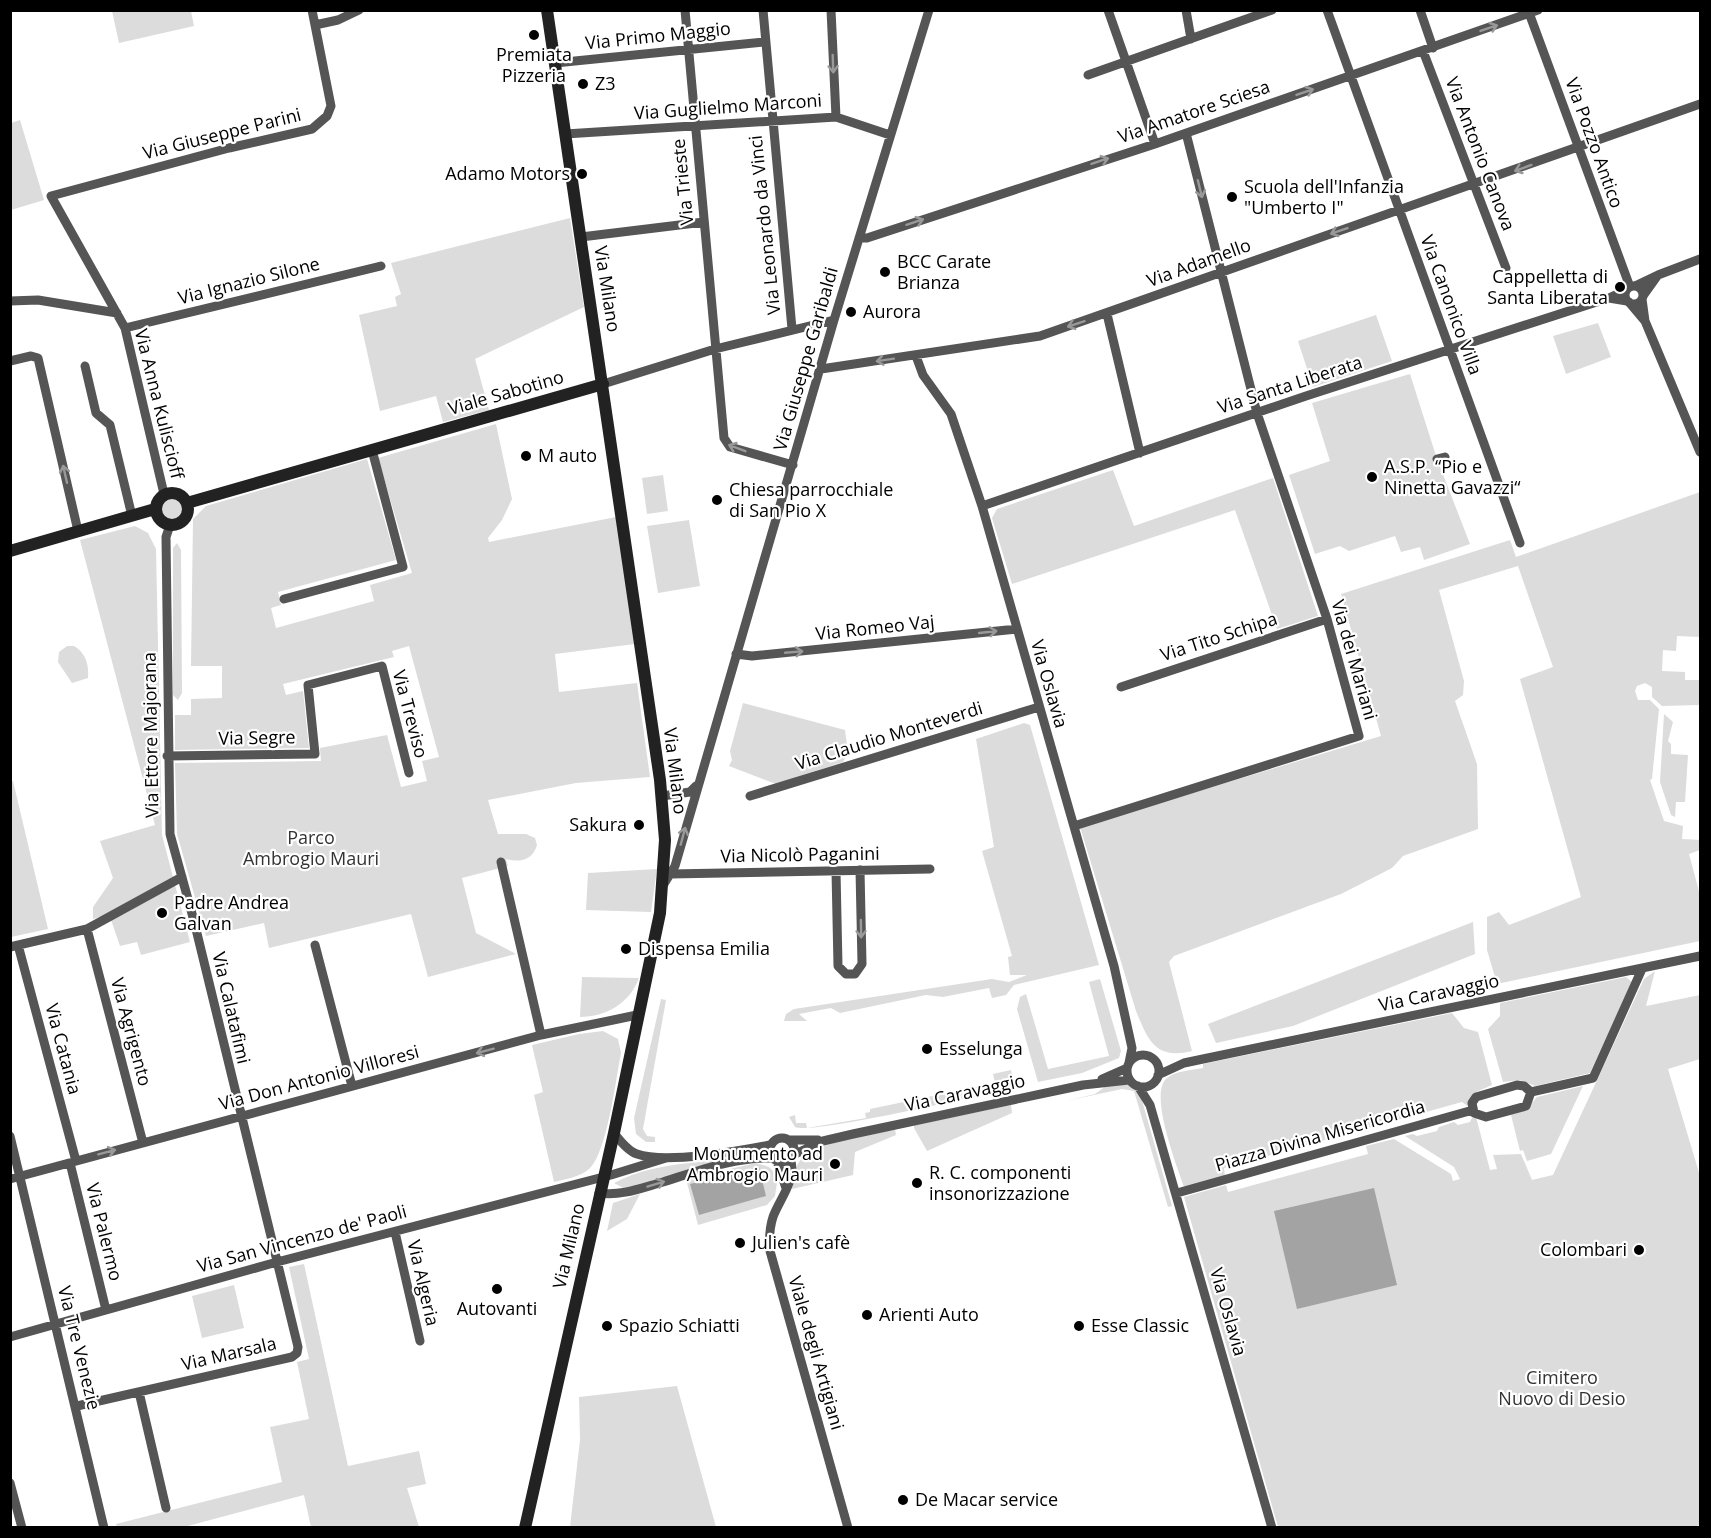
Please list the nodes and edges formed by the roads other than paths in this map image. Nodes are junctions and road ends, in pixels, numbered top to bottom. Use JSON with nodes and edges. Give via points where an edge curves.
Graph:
{"nodes":[{"id":1,"x":312,"y":10,"type":"edge"},
{"id":2,"x":359,"y":10,"type":"edge"},
{"id":3,"x":547,"y":10,"type":"edge"},
{"id":4,"x":684,"y":10,"type":"edge"},
{"id":5,"x":763,"y":10,"type":"edge"},
{"id":6,"x":831,"y":10,"type":"edge"},
{"id":7,"x":928,"y":10,"type":"edge"},
{"id":8,"x":1108,"y":10,"type":"edge"},
{"id":9,"x":1186,"y":10,"type":"edge"},
{"id":10,"x":1272,"y":10,"type":"edge"},
{"id":11,"x":1327,"y":10,"type":"edge"},
{"id":12,"x":1420,"y":10,"type":"edge"},
{"id":13,"x":1532,"y":12,"type":"edge"},
{"id":14,"x":315,"y":25,"type":"junction"},
{"id":15,"x":1191,"y":39,"type":"junction"},
{"id":16,"x":765,"y":42,"type":"junction"},
{"id":17,"x":1433,"y":48,"type":"junction"},
{"id":18,"x":689,"y":50,"type":"junction"},
{"id":19,"x":1423,"y":51,"type":"junction"},
{"id":20,"x":1126,"y":62,"type":"junction"},
{"id":21,"x":555,"y":63,"type":"junction"},
{"id":22,"x":1088,"y":75,"type":"dead end"},
{"id":23,"x":1349,"y":77,"type":"junction"},
{"id":24,"x":1700,"y":107,"type":"edge"},
{"id":25,"x":836,"y":117,"type":"junction"},
{"id":26,"x":772,"y":122,"type":"junction"},
{"id":27,"x":693,"y":127,"type":"junction"},
{"id":28,"x":1186,"y":133,"type":"junction"},
{"id":29,"x":565,"y":134,"type":"junction"},
{"id":30,"x":890,"y":135,"type":"junction"},
{"id":31,"x":1155,"y":144,"type":"junction"},
{"id":32,"x":1578,"y":148,"type":"junction"},
{"id":33,"x":1475,"y":186,"type":"junction"},
{"id":34,"x":51,"y":196,"type":"joint"},
{"id":35,"x":1399,"y":211,"type":"junction"},
{"id":36,"x":704,"y":222,"type":"junction"},
{"id":37,"x":581,"y":237,"type":"junction"},
{"id":38,"x":859,"y":238,"type":"junction"},
{"id":39,"x":1701,"y":259,"type":"edge"},
{"id":40,"x":381,"y":266,"type":"dead end"},
{"id":41,"x":1506,"y":268,"type":"dead end"},
{"id":42,"x":1220,"y":272,"type":"junction"},
{"id":43,"x":1658,"y":274,"type":"junction"},
{"id":44,"x":1630,"y":288,"type":"junction"},
{"id":45,"x":1642,"y":297,"type":"junction"},
{"id":46,"x":1609,"y":298,"type":"junction"},
{"id":47,"x":10,"y":301,"type":"edge"},
{"id":48,"x":1628,"y":302,"type":"junction"},
{"id":49,"x":117,"y":313,"type":"junction"},
{"id":50,"x":1107,"y":314,"type":"junction"},
{"id":51,"x":834,"y":320,"type":"junction"},
{"id":52,"x":1645,"y":321,"type":"junction"},
{"id":53,"x":125,"y":328,"type":"junction"},
{"id":54,"x":792,"y":329,"type":"junction"},
{"id":55,"x":715,"y":349,"type":"junction"},
{"id":56,"x":1451,"y":350,"type":"junction"},
{"id":57,"x":916,"y":356,"type":"junction"},
{"id":58,"x":10,"y":361,"type":"edge"},
{"id":59,"x":85,"y":366,"type":"dead end"},
{"id":60,"x":821,"y":369,"type":"junction"},
{"id":61,"x":603,"y":384,"type":"junction"},
{"id":62,"x":1257,"y":413,"type":"junction"},
{"id":63,"x":372,"y":450,"type":"junction"},
{"id":64,"x":1701,"y":452,"type":"edge"},
{"id":65,"x":1140,"y":453,"type":"junction"},
{"id":66,"x":793,"y":465,"type":"junction"},
{"id":67,"x":164,"y":494,"type":"junction"},
{"id":68,"x":187,"y":503,"type":"junction"},
{"id":69,"x":982,"y":506,"type":"junction"},
{"id":70,"x":155,"y":509,"type":"junction"},
{"id":71,"x":132,"y":516,"type":"junction"},
{"id":72,"x":170,"y":525,"type":"junction"},
{"id":73,"x":78,"y":531,"type":"junction"},
{"id":74,"x":1520,"y":543,"type":"dead end"},
{"id":75,"x":10,"y":551,"type":"edge"},
{"id":76,"x":284,"y":599,"type":"dead end"},
{"id":77,"x":1327,"y":619,"type":"junction"},
{"id":78,"x":1017,"y":629,"type":"junction"},
{"id":79,"x":736,"y":654,"type":"junction"},
{"id":80,"x":308,"y":685,"type":"joint"},
{"id":81,"x":1121,"y":687,"type":"dead end"},
{"id":82,"x":1039,"y":707,"type":"junction"},
{"id":83,"x":167,"y":756,"type":"junction"},
{"id":84,"x":409,"y":773,"type":"dead end"},
{"id":85,"x":696,"y":786,"type":"junction"},
{"id":86,"x":662,"y":796,"type":"junction"},
{"id":87,"x":750,"y":796,"type":"dead end"},
{"id":88,"x":1074,"y":826,"type":"junction"},
{"id":89,"x":501,"y":862,"type":"dead end"},
{"id":90,"x":930,"y":869,"type":"dead end"},
{"id":91,"x":860,"y":870,"type":"junction"},
{"id":92,"x":836,"y":871,"type":"junction"},
{"id":93,"x":182,"y":877,"type":"junction"},
{"id":94,"x":667,"y":879,"type":"junction"},
{"id":95,"x":87,"y":929,"type":"junction"},
{"id":96,"x":199,"y":941,"type":"joint"},
{"id":97,"x":315,"y":945,"type":"dead end"},
{"id":98,"x":14,"y":946,"type":"edge"},
{"id":99,"x":1701,"y":956,"type":"edge"},
{"id":100,"x":1642,"y":969,"type":"junction"},
{"id":101,"x":637,"y":1015,"type":"junction"},
{"id":102,"x":1129,"y":1031,"type":"junction"},
{"id":103,"x":541,"y":1035,"type":"junction"},
{"id":104,"x":1147,"y":1056,"type":"junction"},
{"id":105,"x":1156,"y":1062,"type":"junction"},
{"id":106,"x":1184,"y":1063,"type":"junction"},
{"id":107,"x":1128,"y":1066,"type":"junction"},
{"id":108,"x":1158,"y":1075,"type":"junction"},
{"id":109,"x":1129,"y":1080,"type":"junction"},
{"id":110,"x":1152,"y":1084,"type":"junction"},
{"id":111,"x":1083,"y":1085,"type":"junction"},
{"id":112,"x":352,"y":1086,"type":"junction"},
{"id":113,"x":1138,"y":1086,"type":"junction"},
{"id":114,"x":1531,"y":1092,"type":"junction"},
{"id":115,"x":1150,"y":1106,"type":"junction"},
{"id":116,"x":1473,"y":1110,"type":"junction"},
{"id":117,"x":240,"y":1117,"type":"junction"},
{"id":118,"x":614,"y":1133,"type":"junction"},
{"id":119,"x":853,"y":1134,"type":"junction"},
{"id":120,"x":10,"y":1136,"type":"edge"},
{"id":121,"x":789,"y":1140,"type":"junction"},
{"id":122,"x":143,"y":1143,"type":"junction"},
{"id":123,"x":770,"y":1145,"type":"junction"},
{"id":124,"x":792,"y":1157,"type":"junction"},
{"id":125,"x":666,"y":1158,"type":"junction"},
{"id":126,"x":774,"y":1160,"type":"junction"},
{"id":127,"x":73,"y":1162,"type":"junction"},
{"id":128,"x":21,"y":1176,"type":"junction"},
{"id":129,"x":603,"y":1177,"type":"junction"},
{"id":130,"x":10,"y":1179,"type":"edge"},
{"id":131,"x":786,"y":1188,"type":"junction"},
{"id":132,"x":599,"y":1193,"type":"junction"},
{"id":133,"x":1177,"y":1193,"type":"junction"},
{"id":134,"x":395,"y":1232,"type":"junction"},
{"id":135,"x":277,"y":1262,"type":"junction"},
{"id":136,"x":106,"y":1310,"type":"junction"},
{"id":137,"x":56,"y":1323,"type":"junction"},
{"id":138,"x":10,"y":1337,"type":"edge"},
{"id":139,"x":420,"y":1341,"type":"dead end"},
{"id":140,"x":139,"y":1392,"type":"junction"},
{"id":141,"x":77,"y":1406,"type":"junction"},
{"id":142,"x":10,"y":1483,"type":"edge"},
{"id":143,"x":166,"y":1508,"type":"dead end"},
{"id":144,"x":22,"y":1527,"type":"edge"},
{"id":145,"x":104,"y":1527,"type":"edge"},
{"id":146,"x":525,"y":1527,"type":"edge"},
{"id":147,"x":848,"y":1527,"type":"edge"},
{"id":148,"x":1272,"y":1527,"type":"edge"}],
"edges":[{"from":1,"to":14,"type":"street","name":"Via Giuseppe Parini"},
{"from":2,"to":14,"type":"street"},
{"from":3,"to":21,"type":"main road","name":"Via Milano"},
{"from":4,"to":18,"type":"street","name":"Via Trieste"},
{"from":5,"to":16,"type":"street","name":"Via Leonardo da Vinci"},
{"from":6,"to":25,"type":"street","one_way":true},
{"from":7,"to":30,"type":"street","name":"Via Giuseppe Garibaldi"},
{"from":8,"to":20,"type":"street"},
{"from":9,"to":15,"type":"street"},
{"from":10,"to":15,"type":"street"},
{"from":11,"to":23,"type":"street","name":"Via Canonico Villa"},
{"from":12,"to":17,"type":"street"},
{"from":17,"to":13,"type":"street","name":"Via Amatore Sciesa","one_way":true},
{"from":13,"to":32,"type":"street","name":"Via Pozzo Antico"},
{"from":14,"to":34,"type":"street","name":"Via Giuseppe Parini","via":[[331,106],[327,116],[312,129]]},
{"from":15,"to":20,"type":"street"},
{"from":16,"to":18,"type":"street","name":"Via Primo Maggio"},
{"from":16,"to":26,"type":"street","name":"Via Leonardo da Vinci"},
{"from":17,"to":19,"type":"street","name":"Via Amatore Sciesa"},
{"from":18,"to":21,"type":"street","name":"Via Primo Maggio"},
{"from":18,"to":27,"type":"street","name":"Via Trieste"},
{"from":19,"to":23,"type":"street","name":"Via Amatore Sciesa"},
{"from":19,"to":33,"type":"street","name":"Via Antonio Canova"},
{"from":20,"to":22,"type":"street"},
{"from":20,"to":31,"type":"street"},
{"from":21,"to":29,"type":"main road","name":"Via Milano"},
{"from":28,"to":23,"type":"street","name":"Via Amatore Sciesa","one_way":true},
{"from":23,"to":35,"type":"street","name":"Via Canonico Villa"},
{"from":24,"to":32,"type":"street","name":"Via Adamello"},
{"from":25,"to":26,"type":"street","name":"Via Guglielmo Marconi"},
{"from":25,"to":30,"type":"street","name":"Via Guglielmo Marconi"},
{"from":26,"to":27,"type":"street","name":"Via Guglielmo Marconi"},
{"from":26,"to":54,"type":"street","name":"Via Leonardo da Vinci"},
{"from":27,"to":29,"type":"street","name":"Via Guglielmo Marconi"},
{"from":27,"to":36,"type":"street","name":"Via Trieste"},
{"from":28,"to":31,"type":"street","name":"Via Amatore Sciesa"},
{"from":28,"to":42,"type":"street","name":"Via dei Mariani","one_way":true},
{"from":29,"to":37,"type":"main road","name":"Via Milano"},
{"from":30,"to":38,"type":"street","name":"Via Giuseppe Garibaldi"},
{"from":38,"to":31,"type":"street","name":"Via Amatore Sciesa","one_way":true},
{"from":32,"to":33,"type":"street","name":"Via Adamello","one_way":true},
{"from":32,"to":44,"type":"street","name":"Via Pozzo Antico"},
{"from":33,"to":35,"type":"street","name":"Via Adamello"},
{"from":33,"to":41,"type":"street","name":"Via Antonio Canova"},
{"from":34,"to":49,"type":"street","name":"Via Anna Kuliscioff"},
{"from":35,"to":42,"type":"street","name":"Via Adamello","one_way":true},
{"from":35,"to":56,"type":"street","name":"Via Canonico Villa"},
{"from":36,"to":37,"type":"street"},
{"from":36,"to":55,"type":"street","name":"Via Trieste"},
{"from":37,"to":61,"type":"main road","name":"Via Milano"},
{"from":38,"to":51,"type":"street","name":"Via Giuseppe Garibaldi"},
{"from":39,"to":43,"type":"street","name":"Via Santa Liberata"},
{"from":40,"to":53,"type":"street","name":"Via Ignazio Silone"},
{"from":42,"to":50,"type":"street","name":"Via Adamello"},
{"from":42,"to":62,"type":"street","name":"Via dei Mariani"},
{"from":43,"to":44,"type":"street","name":"Via Santa Liberata"},
{"from":43,"to":45,"type":"street"},
{"from":44,"to":45,"type":"street","via":[[1641,290]]},
{"from":44,"to":46,"type":"street","name":"Via Santa Liberata"},
{"from":44,"to":48,"type":"street"},
{"from":45,"to":48,"type":"street","via":[[1635,304]]},
{"from":45,"to":52,"type":"street"},
{"from":46,"to":48,"type":"street","name":"Via Santa Liberata"},
{"from":46,"to":56,"type":"street","name":"Via Santa Liberata"},
{"from":47,"to":49,"type":"street","via":[[38,300]]},
{"from":48,"to":52,"type":"street"},
{"from":49,"to":53,"type":"street","name":"Via Anna Kuliscioff"},
{"from":50,"to":57,"type":"street","name":"Via Adamello","one_way":true,"via":[[1040,336]]},
{"from":50,"to":65,"type":"street"},
{"from":51,"to":54,"type":"street","name":"Viale Sabotino"},
{"from":51,"to":60,"type":"street","name":"Via Giuseppe Garibaldi"},
{"from":52,"to":64,"type":"street"},
{"from":53,"to":67,"type":"street","name":"Via Anna Kuliscioff"},
{"from":54,"to":55,"type":"street","name":"Viale Sabotino"},
{"from":55,"to":61,"type":"street","name":"Viale Sabotino"},
{"from":66,"to":55,"type":"street","name":"Via Trieste","one_way":true,"via":[[726,443]]},
{"from":56,"to":62,"type":"street","name":"Via Santa Liberata"},
{"from":56,"to":74,"type":"street","name":"Via Canonico Villa"},
{"from":57,"to":60,"type":"street","name":"Via Adamello","one_way":true},
{"from":57,"to":69,"type":"street","name":"Via Oslavia","via":[[923,375],[951,414]]},
{"from":73,"to":58,"type":"street","one_way":true,"via":[[40,362],[35,355]]},
{"from":59,"to":71,"type":"street","via":[[96,412],[110,426]]},
{"from":60,"to":66,"type":"street","name":"Via Giuseppe Garibaldi"},
{"from":61,"to":63,"type":"main road","name":"Viale Sabotino"},
{"from":61,"to":86,"type":"main road","name":"Via Milano"},
{"from":62,"to":65,"type":"street","name":"Via Santa Liberata"},
{"from":62,"to":77,"type":"street","name":"Via dei Mariani"},
{"from":63,"to":68,"type":"main road","name":"Viale Sabotino"},
{"from":63,"to":76,"type":"street","via":[[403,567]]},
{"from":65,"to":69,"type":"street","name":"Via Santa Liberata"},
{"from":66,"to":79,"type":"street","name":"Via Giuseppe Garibaldi"},
{"from":67,"to":68,"type":"main road","via":[[176,493]]},
{"from":67,"to":70,"type":"main road"},
{"from":68,"to":72,"type":"main road","via":[[185,519]]},
{"from":69,"to":78,"type":"street","name":"Via Oslavia"},
{"from":70,"to":71,"type":"main road"},
{"from":70,"to":72,"type":"main road","via":[[159,520]]},
{"from":71,"to":73,"type":"main road"},
{"from":72,"to":83,"type":"street","name":"Via Ettore Majorana","via":[[166,537]]},
{"from":73,"to":75,"type":"main road"},
{"from":77,"to":81,"type":"street","name":"Via Tito Schipa"},
{"from":77,"to":88,"type":"street","name":"Via dei Mariani","via":[[1359,736]]},
{"from":79,"to":78,"type":"street","name":"Via Romeo Vaj","one_way":true,"via":[[763,655]]},
{"from":78,"to":82,"type":"street","name":"Via Oslavia"},
{"from":79,"to":85,"type":"street","name":"Via Giuseppe Garibaldi"},
{"from":80,"to":83,"type":"street","name":"Via Segre","via":[[315,754]]},
{"from":80,"to":84,"type":"street","name":"Via Treviso","via":[[382,666]]},
{"from":82,"to":87,"type":"street","name":"Via Claudio Monteverdi"},
{"from":82,"to":88,"type":"street","name":"Via Oslavia"},
{"from":83,"to":93,"type":"street","name":"Via Ettore Majorana","via":[[170,834]]},
{"from":85,"to":86,"type":"street","via":[[690,792]]},
{"from":94,"to":85,"type":"street","name":"Via Giuseppe Garibaldi","one_way":true,"via":[[675,866]]},
{"from":86,"to":94,"type":"main road","name":"Via Milano"},
{"from":88,"to":102,"type":"street","name":"Via Oslavia"},
{"from":89,"to":103,"type":"street"},
{"from":90,"to":91,"type":"street","name":"Via Nicolò Paganini"},
{"from":91,"to":92,"type":"street","name":"Via Nicolò Paganini"},
{"from":91,"to":92,"type":"street","one_way":true,"via":[[862,964],[855,974],[846,974],[838,966]]},
{"from":92,"to":94,"type":"street","name":"Via Nicolò Paganini"},
{"from":93,"to":95,"type":"street"},
{"from":93,"to":96,"type":"street","name":"Via Ettore Majorana"},
{"from":94,"to":101,"type":"main road","name":"Via Milano"},
{"from":95,"to":98,"type":"street"},
{"from":95,"to":122,"type":"street","name":"Via Agrigento"},
{"from":96,"to":117,"type":"street","name":"Via Calatafimi"},
{"from":97,"to":112,"type":"street"},
{"from":98,"to":127,"type":"street","name":"Via Catania"},
{"from":99,"to":100,"type":"street","name":"Via Caravaggio"},
{"from":100,"to":106,"type":"street","name":"Via Caravaggio"},
{"from":100,"to":114,"type":"street","name":"Piazza Divina Misericordia","via":[[1593,1078]]},
{"from":101,"to":103,"type":"street","name":"Via Don Antonio Villoresi"},
{"from":101,"to":118,"type":"main road","name":"Via Milano"},
{"from":102,"to":104,"type":"street","name":"Via Oslavia"},
{"from":102,"to":107,"type":"street","name":"Via Oslavia","via":[[1132,1054]]},
{"from":103,"to":112,"type":"street","name":"Via Don Antonio Villoresi","one_way":true},
{"from":104,"to":105,"type":"street"},
{"from":104,"to":107,"type":"street","via":[[1137,1056]]},
{"from":105,"to":106,"type":"street","name":"Via Caravaggio"},
{"from":105,"to":108,"type":"street"},
{"from":106,"to":108,"type":"street","name":"Via Caravaggio"},
{"from":107,"to":109,"type":"street"},
{"from":107,"to":111,"type":"street","name":"Via Caravaggio"},
{"from":108,"to":110,"type":"street"},
{"from":109,"to":111,"type":"street","name":"Via Caravaggio"},
{"from":109,"to":113,"type":"street"},
{"from":110,"to":113,"type":"street"},
{"from":110,"to":115,"type":"street","name":"Via Oslavia"},
{"from":111,"to":119,"type":"street","name":"Via Caravaggio"},
{"from":112,"to":117,"type":"street","name":"Via Don Antonio Villoresi"},
{"from":113,"to":115,"type":"street","name":"Via Oslavia"},
{"from":114,"to":116,"type":"street","name":"Piazza Divina Misericordia","via":[[1517,1085],[1480,1095],[1472,1103]]},
{"from":114,"to":116,"type":"street","name":"Piazza Divina Misericordia","via":[[1530,1102],[1523,1108],[1486,1117],[1477,1116]]},
{"from":115,"to":133,"type":"street","name":"Via Oslavia"},
{"from":116,"to":133,"type":"street","name":"Piazza Divina Misericordia"},
{"from":117,"to":122,"type":"street","name":"Via Don Antonio Villoresi"},
{"from":117,"to":135,"type":"street","name":"Via Calatafimi"},
{"from":118,"to":125,"type":"street","via":[[634,1153]]},
{"from":118,"to":129,"type":"main road","name":"Via Milano"},
{"from":119,"to":121,"type":"street","name":"Via Caravaggio","via":[[805,1142]]},
{"from":119,"to":124,"type":"street","name":"Via Caravaggio","via":[[823,1142]]},
{"from":120,"to":128,"type":"street","name":"Via Tre Venezie"},
{"from":121,"to":123,"type":"street","via":[[780,1138]]},
{"from":121,"to":124,"type":"street","via":[[794,1147]]},
{"from":127,"to":122,"type":"street","name":"Via Don Antonio Villoresi","one_way":true},
{"from":123,"to":125,"type":"street"},
{"from":123,"to":126,"type":"street"},
{"from":124,"to":126,"type":"street","via":[[783,1162]]},
{"from":124,"to":131,"type":"street","name":"Viale degli Artigiani"},
{"from":125,"to":129,"type":"street"},
{"from":126,"to":131,"type":"street"},
{"from":132,"to":126,"type":"street","one_way":true,"via":[[621,1194],[751,1159]]},
{"from":127,"to":128,"type":"street","name":"Via Don Antonio Villoresi"},
{"from":127,"to":136,"type":"street","name":"Via Palermo"},
{"from":128,"to":130,"type":"street","name":"Via Don Antonio Villoresi"},
{"from":128,"to":137,"type":"street","name":"Via Tre Venezie"},
{"from":129,"to":132,"type":"main road","name":"Via Milano"},
{"from":129,"to":134,"type":"street","name":"Via San Vincenzo de' Paoli"},
{"from":131,"to":147,"type":"street","name":"Viale degli Artigiani","via":[[770,1228],[770,1251]]},
{"from":132,"to":146,"type":"main road","name":"Via Milano"},
{"from":133,"to":148,"type":"street","name":"Via Oslavia"},
{"from":134,"to":135,"type":"street","name":"Via San Vincenzo de' Paoli"},
{"from":134,"to":139,"type":"street","name":"Via Algeria"},
{"from":135,"to":136,"type":"street","name":"Via San Vincenzo de' Paoli"},
{"from":135,"to":140,"type":"street","name":"Via Marsala","via":[[297,1353]]},
{"from":136,"to":137,"type":"street","name":"Via San Vincenzo de' Paoli"},
{"from":137,"to":138,"type":"street","name":"Via San Vincenzo de' Paoli"},
{"from":137,"to":141,"type":"street","name":"Via Tre Venezie"},
{"from":140,"to":141,"type":"street","name":"Via Marsala"},
{"from":140,"to":143,"type":"street"},
{"from":141,"to":145,"type":"street","name":"Via Tre Venezie"},
{"from":142,"to":144,"type":"street"}]}
